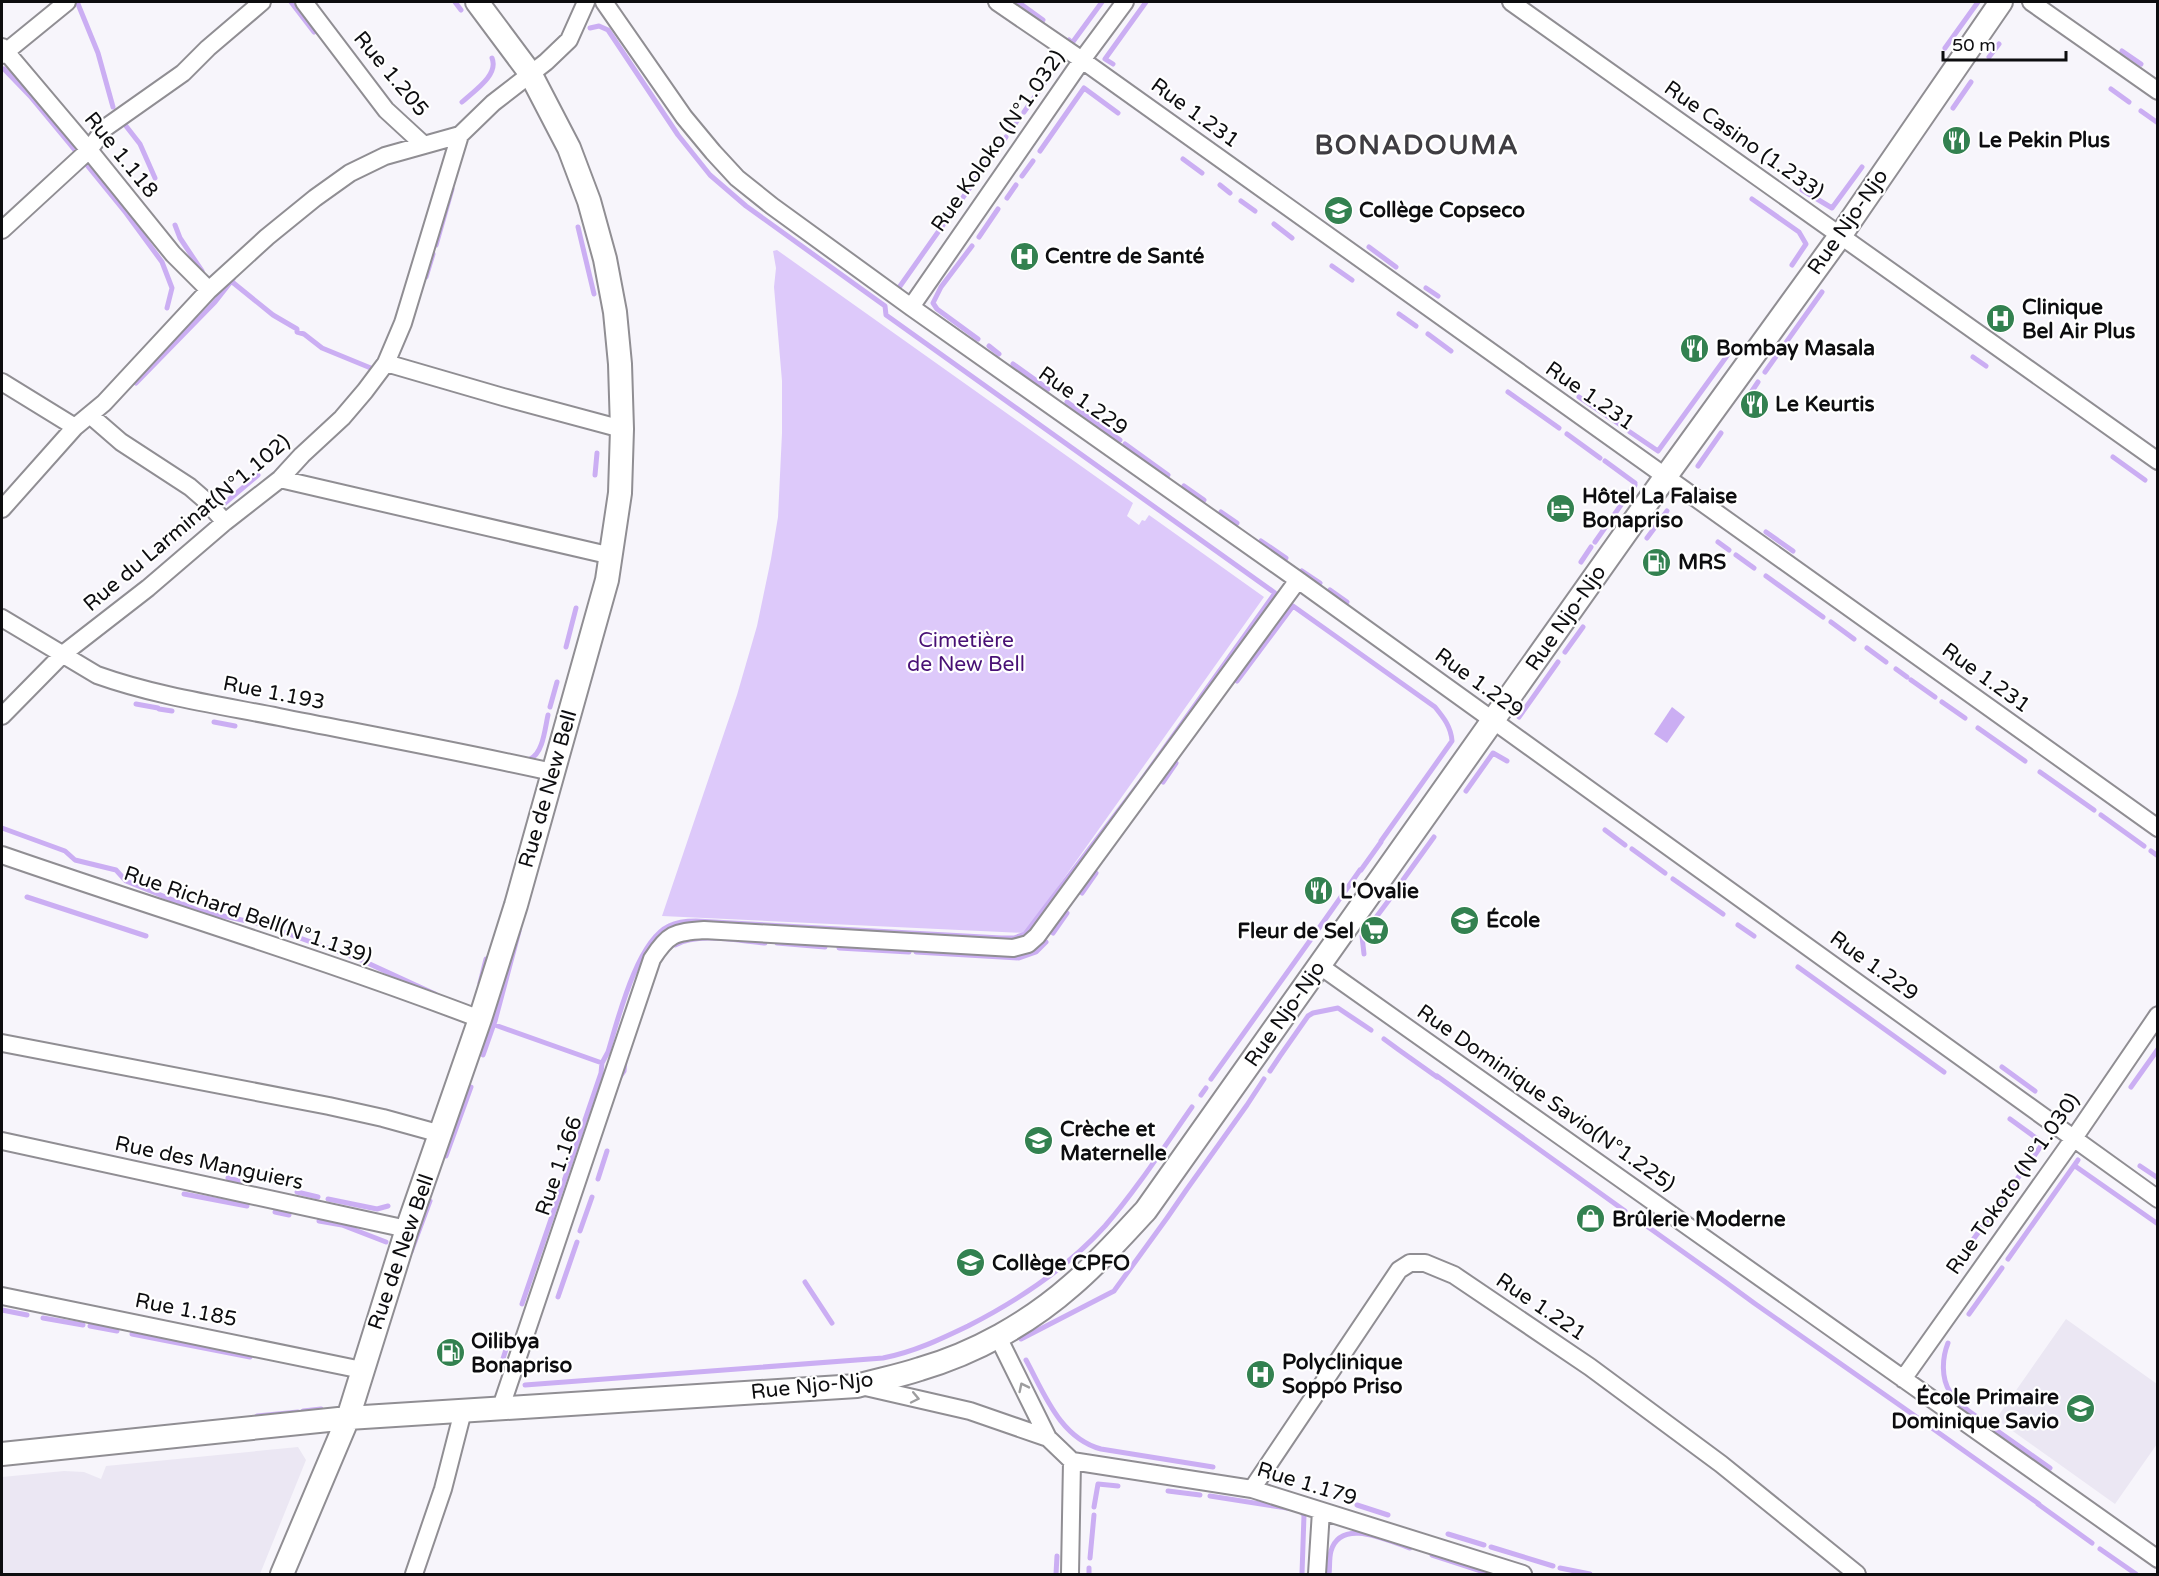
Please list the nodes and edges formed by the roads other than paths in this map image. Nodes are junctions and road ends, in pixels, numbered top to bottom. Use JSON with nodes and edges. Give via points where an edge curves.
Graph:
{"nodes":[{"id":1,"x":67,"y":2,"type":"edge"},
{"id":2,"x":262,"y":2,"type":"edge"},
{"id":3,"x":304,"y":2,"type":"edge"},
{"id":4,"x":477,"y":2,"type":"edge"},
{"id":5,"x":586,"y":2,"type":"edge"},
{"id":6,"x":604,"y":2,"type":"edge"},
{"id":7,"x":997,"y":2,"type":"edge"},
{"id":8,"x":1125,"y":2,"type":"edge"},
{"id":9,"x":1511,"y":2,"type":"edge"},
{"id":10,"x":2001,"y":2,"type":"edge"},
{"id":11,"x":2031,"y":2,"type":"edge"},
{"id":12,"x":3,"y":51,"type":"edge"},
{"id":13,"x":1082,"y":60,"type":"junction"},
{"id":14,"x":530,"y":73,"type":"junction"},
{"id":15,"x":2157,"y":91,"type":"edge"},
{"id":16,"x":460,"y":135,"type":"junction"},
{"id":17,"x":424,"y":145,"type":"junction"},
{"id":18,"x":89,"y":150,"type":"junction"},
{"id":19,"x":5,"y":219,"type":"edge"},
{"id":20,"x":1840,"y":236,"type":"junction"},
{"id":21,"x":209,"y":290,"type":"junction"},
{"id":22,"x":911,"y":307,"type":"junction"},
{"id":23,"x":386,"y":363,"type":"junction"},
{"id":24,"x":2,"y":382,"type":"edge"},
{"id":25,"x":91,"y":416,"type":"junction"},
{"id":26,"x":75,"y":427,"type":"junction"},
{"id":27,"x":622,"y":429,"type":"junction"},
{"id":28,"x":2157,"y":461,"type":"edge"},
{"id":29,"x":1666,"y":476,"type":"junction"},
{"id":30,"x":280,"y":479,"type":"junction"},
{"id":31,"x":2,"y":509,"type":"edge"},
{"id":32,"x":225,"y":522,"type":"junction"},
{"id":33,"x":612,"y":556,"type":"junction"},
{"id":34,"x":1298,"y":580,"type":"junction"},
{"id":35,"x":2,"y":618,"type":"edge"},
{"id":36,"x":63,"y":654,"type":"junction"},
{"id":37,"x":2,"y":716,"type":"edge"},
{"id":38,"x":1494,"y":721,"type":"junction"},
{"id":39,"x":552,"y":772,"type":"junction"},
{"id":40,"x":2157,"y":828,"type":"edge"},
{"id":41,"x":2,"y":855,"type":"edge"},
{"id":42,"x":1320,"y":966,"type":"junction"},
{"id":43,"x":2157,"y":1015,"type":"edge"},
{"id":44,"x":480,"y":1019,"type":"junction"},
{"id":45,"x":2,"y":1043,"type":"edge"},
{"id":46,"x":441,"y":1134,"type":"junction"},
{"id":47,"x":2074,"y":1138,"type":"junction"},
{"id":48,"x":2,"y":1141,"type":"edge"},
{"id":49,"x":2157,"y":1199,"type":"edge"},
{"id":50,"x":407,"y":1229,"type":"junction"},
{"id":51,"x":2,"y":1296,"type":"edge"},
{"id":52,"x":998,"y":1337,"type":"junction"},
{"id":53,"x":362,"y":1371,"type":"junction"},
{"id":54,"x":1903,"y":1378,"type":"junction"},
{"id":55,"x":857,"y":1386,"type":"junction"},
{"id":56,"x":501,"y":1407,"type":"junction"},
{"id":57,"x":463,"y":1411,"type":"junction"},
{"id":58,"x":348,"y":1418,"type":"junction"},
{"id":59,"x":1048,"y":1438,"type":"junction"},
{"id":60,"x":2,"y":1454,"type":"edge"},
{"id":61,"x":1072,"y":1461,"type":"junction"},
{"id":62,"x":1252,"y":1489,"type":"junction"},
{"id":63,"x":1321,"y":1511,"type":"junction"},
{"id":64,"x":2157,"y":1558,"type":"edge"},
{"id":65,"x":282,"y":1575,"type":"edge"},
{"id":66,"x":414,"y":1575,"type":"edge"},
{"id":67,"x":1070,"y":1575,"type":"edge"},
{"id":68,"x":1317,"y":1575,"type":"edge"},
{"id":69,"x":1523,"y":1575,"type":"edge"},
{"id":70,"x":1857,"y":1575,"type":"edge"}],
"edges":[{"from":1,"to":12,"type":"street"},
{"from":2,"to":18,"type":"street","via":[[183,74],[105,128]]},
{"from":3,"to":17,"type":"street","name":"Rue 1.205","via":[[386,110]]},
{"from":4,"to":14,"type":"main road","name":"Rue de New Bell"},
{"from":5,"to":14,"type":"street","name":"Rue du Larminat(N°1.102)","via":[[569,40]]},
{"from":6,"to":22,"type":"street","name":"Rue 1.229","via":[[684,117],[737,178]]},
{"from":7,"to":13,"type":"street","name":"Rue 1.231"},
{"from":8,"to":13,"type":"street","name":"Rue Koloko (N°1.032)"},
{"from":9,"to":20,"type":"street","name":"Rue Casino (1.233)"},
{"from":10,"to":20,"type":"main road","name":"Rue Njo-Njo"},
{"from":11,"to":15,"type":"street"},
{"from":12,"to":18,"type":"street","name":"Rue 1.118"},
{"from":13,"to":22,"type":"street","name":"Rue Koloko (N°1.032)"},
{"from":13,"to":29,"type":"street","name":"Rue 1.231"},
{"from":14,"to":16,"type":"street","name":"Rue du Larminat(N°1.102)"},
{"from":14,"to":27,"type":"main road","name":"Rue de New Bell","via":[[580,172],[605,259],[615,312]]},
{"from":16,"to":17,"type":"street"},
{"from":16,"to":23,"type":"street","name":"Rue du Larminat(N°1.102)","via":[[418,277]]},
{"from":17,"to":21,"type":"street","via":[[385,156],[315,198]]},
{"from":18,"to":19,"type":"street"},
{"from":18,"to":21,"type":"street","name":"Rue 1.118","via":[[173,254]]},
{"from":20,"to":28,"type":"street","name":"Rue Casino (1.233)"},
{"from":20,"to":29,"type":"main road","name":"Rue Njo-Njo"},
{"from":21,"to":25,"type":"street"},
{"from":22,"to":34,"type":"street","name":"Rue 1.229"},
{"from":23,"to":27,"type":"street"},
{"from":23,"to":30,"type":"street","name":"Rue du Larminat(N°1.102)","via":[[342,418]]},
{"from":24,"to":26,"type":"street"},
{"from":25,"to":26,"type":"street"},
{"from":25,"to":32,"type":"street","via":[[121,442],[190,488]]},
{"from":26,"to":31,"type":"street"},
{"from":27,"to":33,"type":"main road","name":"Rue de New Bell","via":[[620,493]]},
{"from":29,"to":38,"type":"main road","name":"Rue Njo-Njo"},
{"from":29,"to":40,"type":"street","name":"Rue 1.231"},
{"from":30,"to":32,"type":"street","name":"Rue du Larminat(N°1.102)"},
{"from":30,"to":33,"type":"street"},
{"from":32,"to":36,"type":"street","name":"Rue du Larminat(N°1.102)"},
{"from":33,"to":39,"type":"main road","name":"Rue de New Bell"},
{"from":34,"to":38,"type":"street","name":"Rue 1.229"},
{"from":34,"to":56,"type":"street","name":"Rue 1.166","via":[[1028,944],[1013,948],[704,930],[683,932],[664,940],[652,959]]},
{"from":35,"to":36,"type":"street","name":"Rue 1.193"},
{"from":36,"to":37,"type":"street","name":"Rue du Larminat(N°1.102)"},
{"from":36,"to":39,"type":"street","name":"Rue 1.193","via":[[97,675],[180,698]]},
{"from":38,"to":42,"type":"main road","name":"Rue Njo-Njo"},
{"from":38,"to":47,"type":"street","name":"Rue 1.229"},
{"from":39,"to":44,"type":"main road","name":"Rue de New Bell"},
{"from":41,"to":44,"type":"street","name":"Rue Richard Bell(N°1.139)"},
{"from":42,"to":52,"type":"main road","name":"Rue Njo-Njo","via":[[1146,1210],[1071,1286]]},
{"from":42,"to":54,"type":"street","name":"Rue Dominique Savio(N°1.225)"},
{"from":43,"to":47,"type":"street","name":"Rue Tokoto (N°1.030)"},
{"from":44,"to":46,"type":"main road","name":"Rue de New Bell"},
{"from":45,"to":46,"type":"street","via":[[329,1106]]},
{"from":46,"to":50,"type":"main road","name":"Rue de New Bell"},
{"from":47,"to":49,"type":"street","name":"Rue 1.229"},
{"from":47,"to":54,"type":"street","name":"Rue Tokoto (N°1.030)"},
{"from":48,"to":50,"type":"street","name":"Rue des Manguiers"},
{"from":50,"to":53,"type":"main road","name":"Rue de New Bell"},
{"from":51,"to":53,"type":"street","name":"Rue 1.185"},
{"from":52,"to":55,"type":"main road","name":"Rue Njo-Njo","via":[[921,1369]]},
{"from":59,"to":52,"type":"street","one_way":true},
{"from":53,"to":58,"type":"main road","name":"Rue de New Bell"},
{"from":54,"to":64,"type":"street","name":"Rue Dominique Savio(N°1.225)"},
{"from":55,"to":56,"type":"main road","name":"Rue Njo-Njo"},
{"from":55,"to":59,"type":"street","one_way":true,"via":[[970,1410]]},
{"from":56,"to":57,"type":"main road","name":"Rue Njo-Njo"},
{"from":57,"to":58,"type":"main road","name":"Rue Njo-Njo"},
{"from":57,"to":66,"type":"street","via":[[443,1489]]},
{"from":58,"to":60,"type":"main road","name":"Rue Njo-Njo"},
{"from":58,"to":65,"type":"main road","name":"Rue de New Bell"},
{"from":59,"to":61,"type":"street"},
{"from":61,"to":62,"type":"street","name":"Rue 1.179"},
{"from":61,"to":67,"type":"street"},
{"from":62,"to":63,"type":"street","name":"Rue 1.179"},
{"from":62,"to":70,"type":"street","name":"Rue 1.221","via":[[1399,1269],[1410,1263],[1425,1263],[1454,1275],[1590,1367],[1721,1464]]},
{"from":63,"to":68,"type":"street"},
{"from":63,"to":69,"type":"street","name":"Rue 1.179"}]}
